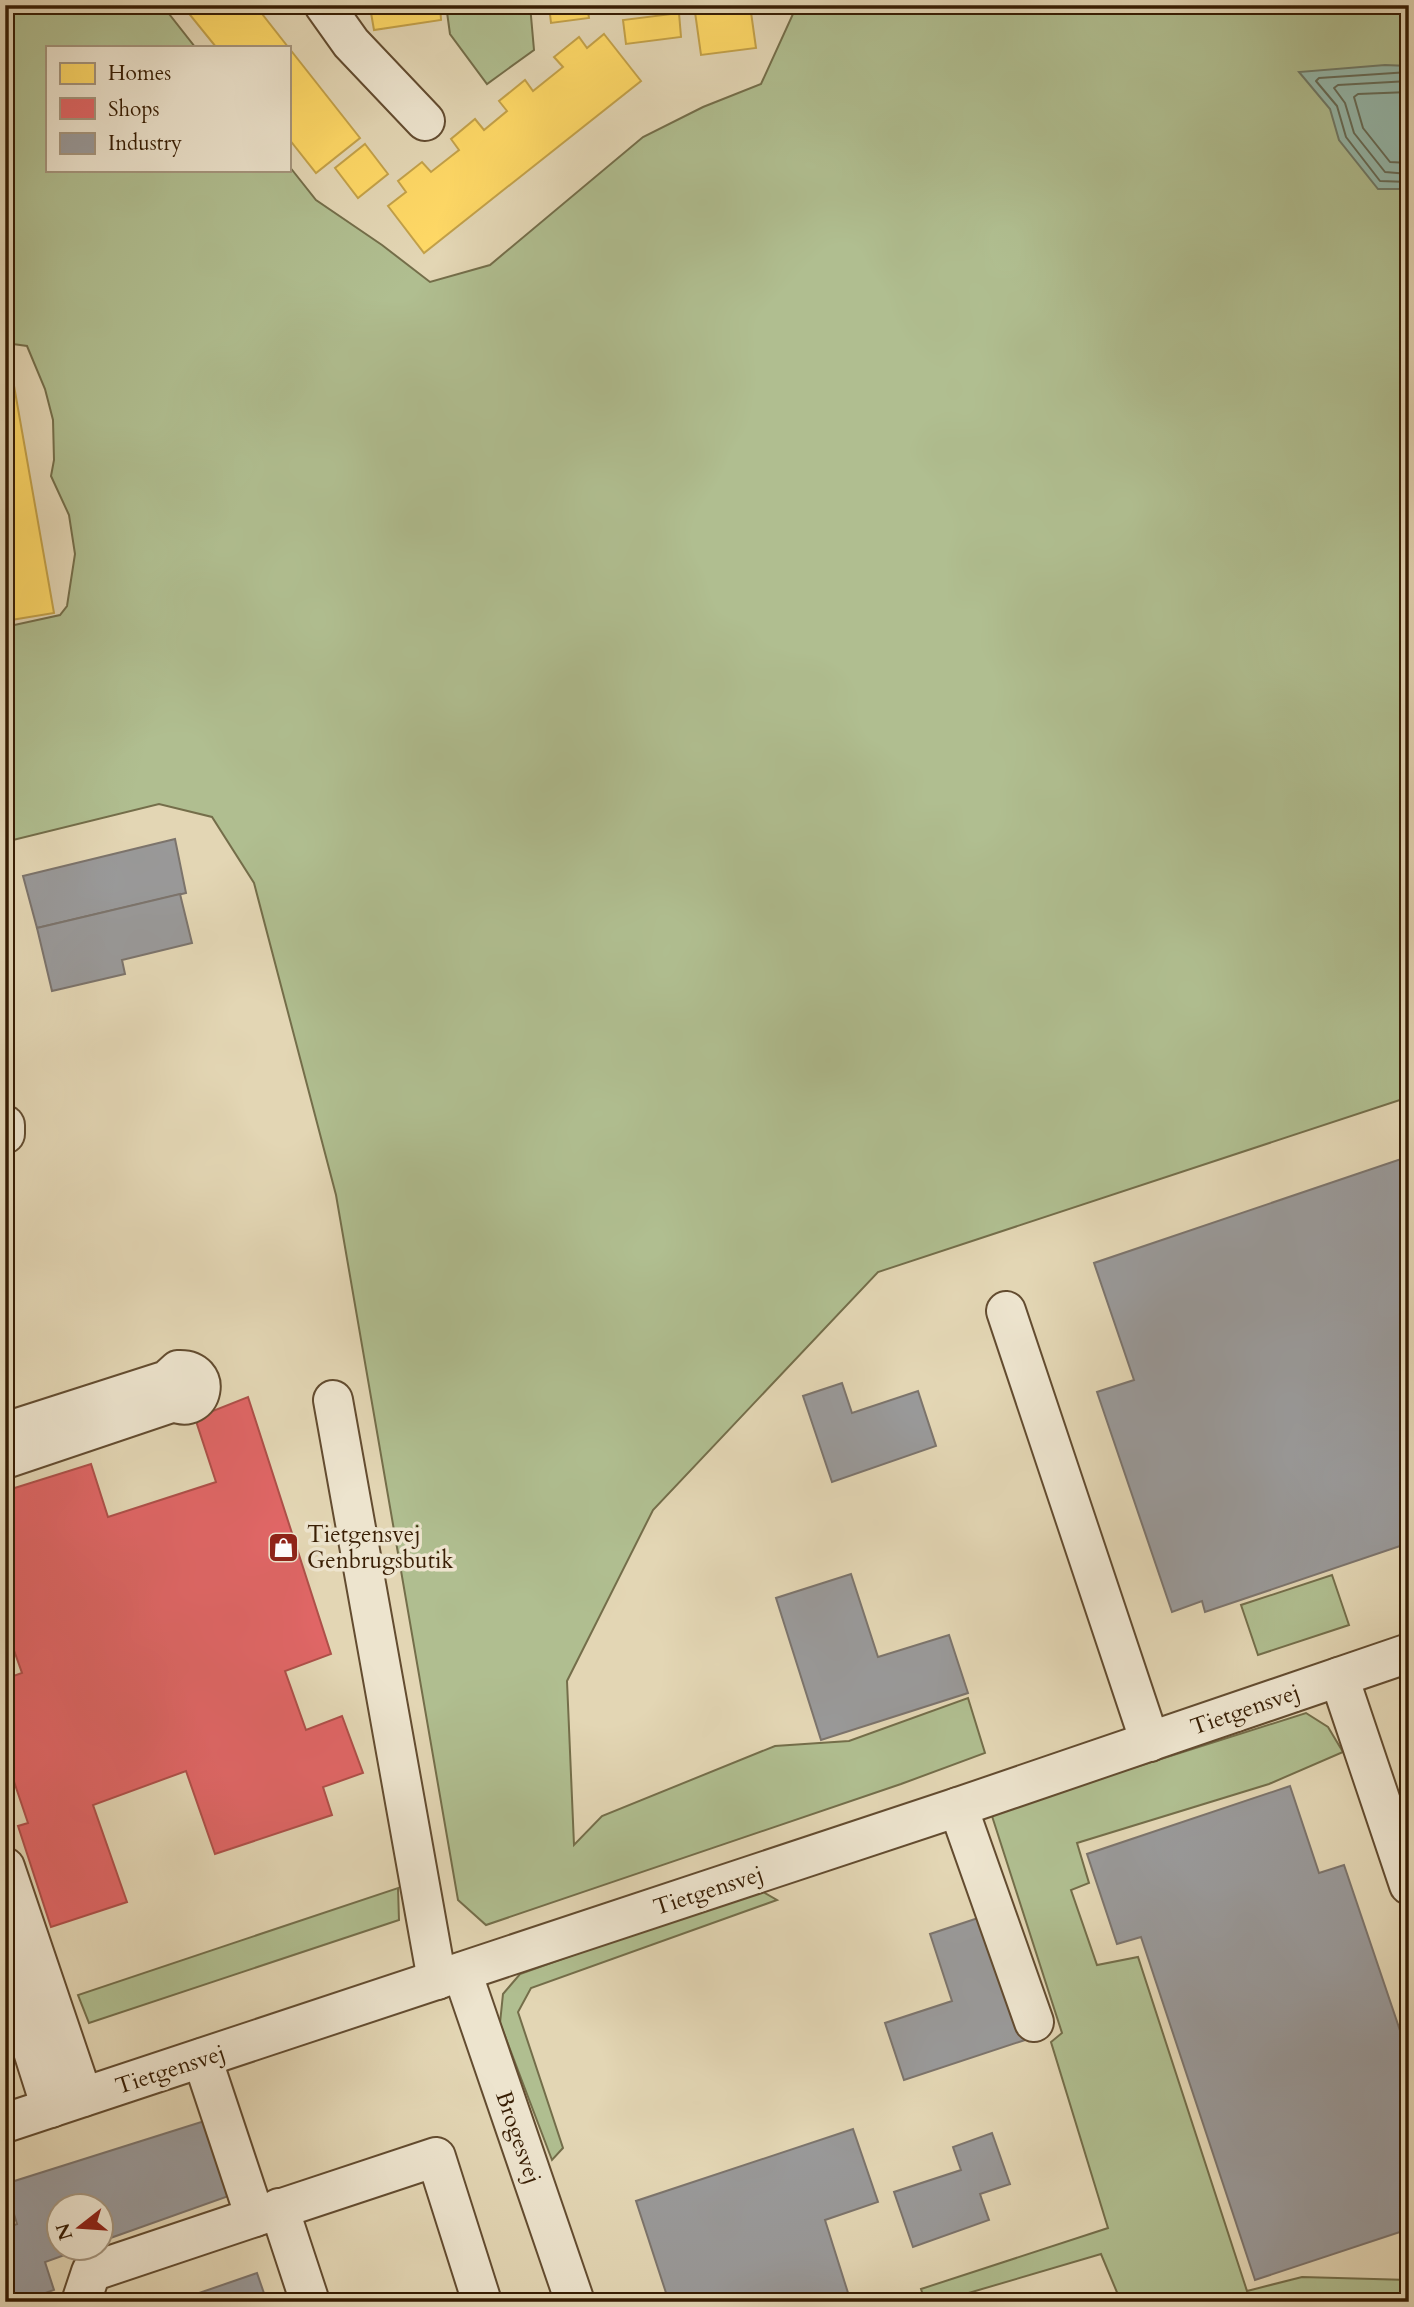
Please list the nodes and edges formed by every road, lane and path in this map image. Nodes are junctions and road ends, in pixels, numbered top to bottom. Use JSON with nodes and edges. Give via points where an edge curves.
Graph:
{"nodes":[{"id":1,"x":324,"y":5,"type":"edge"},
{"id":2,"x":425,"y":121,"type":"dead end"},
{"id":3,"x":5,"y":1125,"type":"edge"},
{"id":4,"x":5,"y":1134,"type":"edge"},
{"id":5,"x":1006,"y":1311,"type":"dead end"},
{"id":6,"x":333,"y":1401,"type":"dead end"},
{"id":7,"x":5,"y":1432,"type":"edge"},
{"id":8,"x":5,"y":1459,"type":"edge"},
{"id":9,"x":1409,"y":1653,"type":"edge"},
{"id":10,"x":1339,"y":1676,"type":"junction"},
{"id":11,"x":1150,"y":1742,"type":"junction"},
{"id":12,"x":958,"y":1807,"type":"junction"},
{"id":13,"x":5,"y":1867,"type":"edge"},
{"id":14,"x":1409,"y":1885,"type":"edge"},
{"id":15,"x":5,"y":1963,"type":"edge"},
{"id":16,"x":449,"y":1976,"type":"junction"},
{"id":17,"x":1034,"y":2022,"type":"dead end"},
{"id":18,"x":202,"y":2058,"type":"junction"},
{"id":19,"x":67,"y":2102,"type":"junction"},
{"id":20,"x":5,"y":2123,"type":"edge"},
{"id":21,"x":267,"y":2213,"type":"junction"},
{"id":22,"x":81,"y":2302,"type":"edge"},
{"id":23,"x":310,"y":2302,"type":"edge"},
{"id":24,"x":482,"y":2302,"type":"edge"},
{"id":25,"x":575,"y":2302,"type":"edge"}],
"edges":[{"from":1,"to":2,"type":"street","via":[[351,43]]},
{"from":3,"to":4,"type":"street"},
{"from":5,"to":11,"type":"street"},
{"from":6,"to":16,"type":"street","name":"Brogesvej"},
{"from":7,"to":8,"type":"street","via":[[167,1380],[178,1370],[195,1374],[201,1384],[191,1403],[174,1402]]},
{"from":9,"to":10,"type":"street","name":"Tietgensvej"},
{"from":10,"to":11,"type":"street","name":"Tietgensvej"},
{"from":10,"to":14,"type":"street"},
{"from":11,"to":12,"type":"street","name":"Tietgensvej"},
{"from":12,"to":16,"type":"street","name":"Tietgensvej"},
{"from":12,"to":17,"type":"street"},
{"from":13,"to":19,"type":"street"},
{"from":15,"to":19,"type":"street"},
{"from":16,"to":18,"type":"street","name":"Tietgensvej"},
{"from":16,"to":25,"type":"street","name":"Brogesvej"},
{"from":18,"to":19,"type":"street","name":"Tietgensvej"},
{"from":18,"to":21,"type":"street"},
{"from":19,"to":20,"type":"street","name":"Tietgensvej"},
{"from":21,"to":22,"type":"street","via":[[91,2272]]},
{"from":21,"to":23,"type":"street"},
{"from":21,"to":24,"type":"street","via":[[436,2157]]}]}
